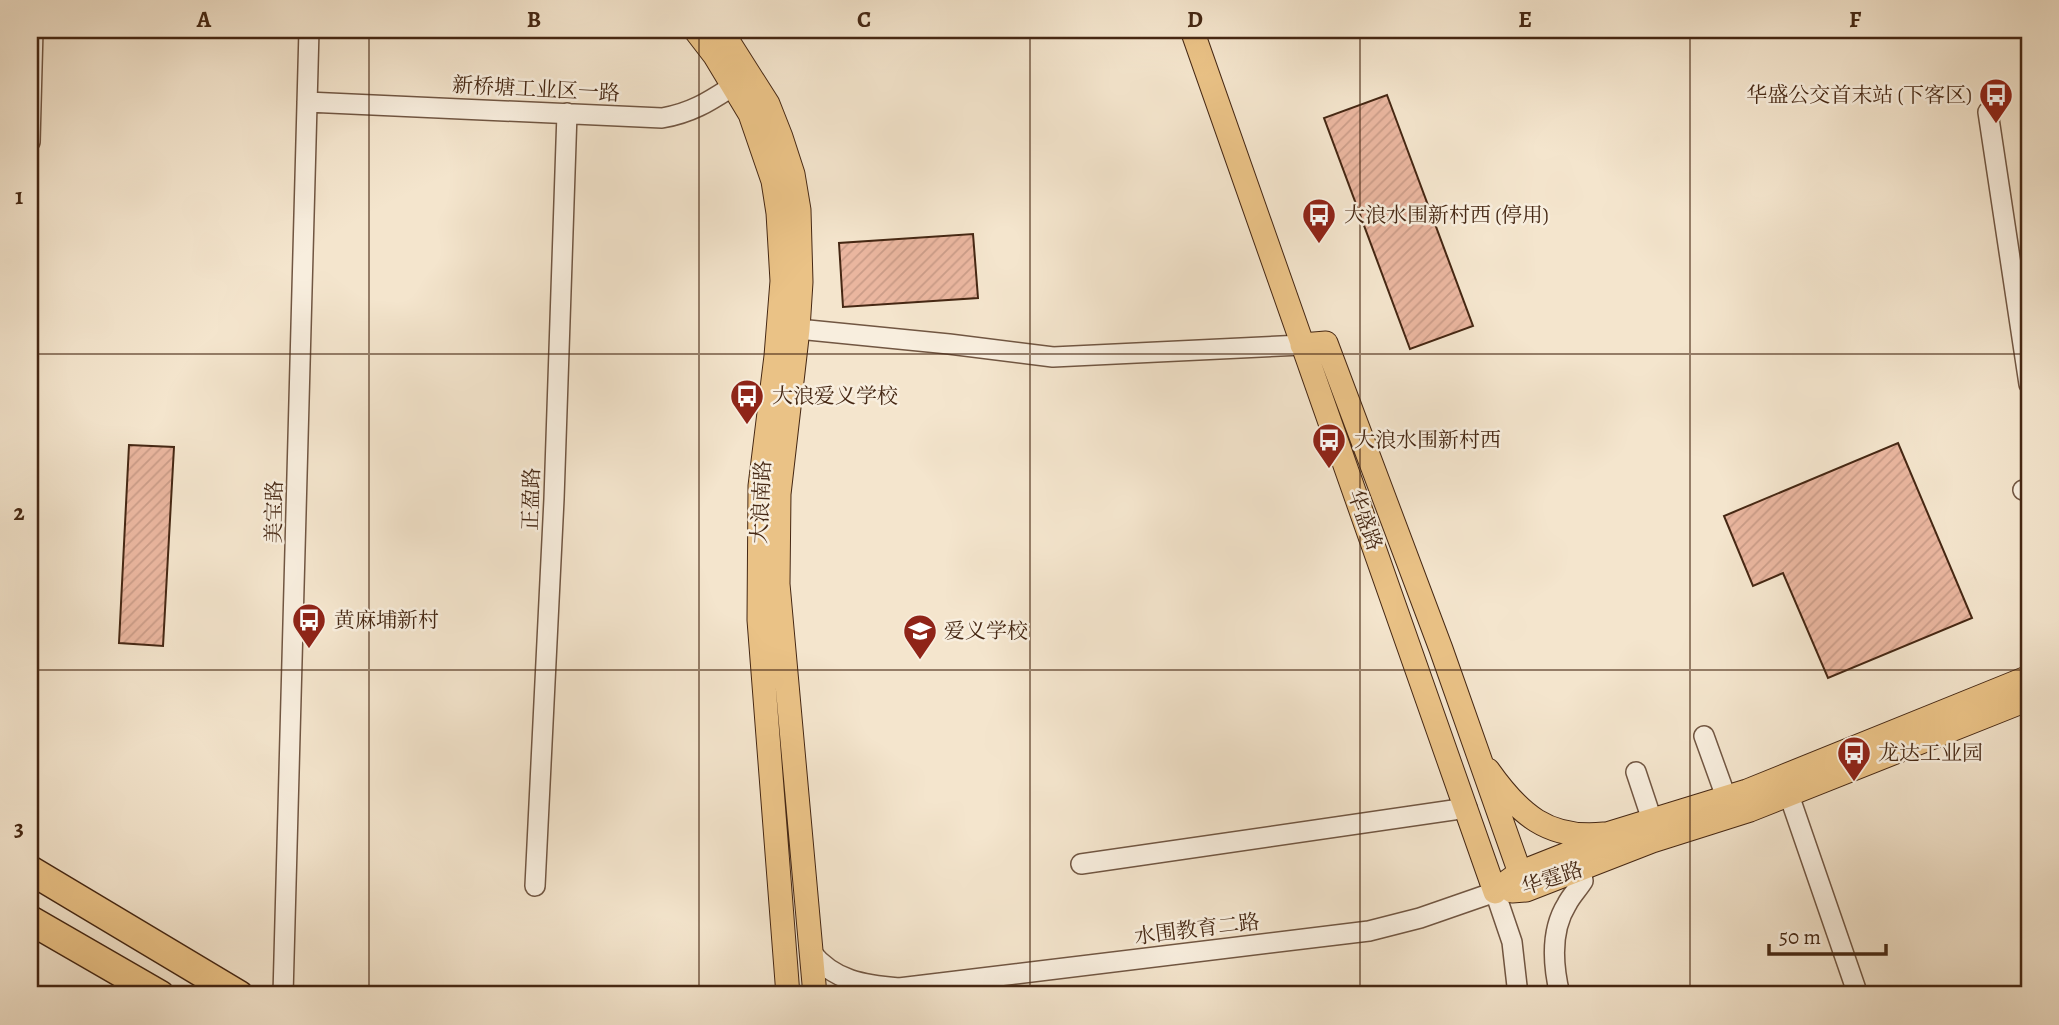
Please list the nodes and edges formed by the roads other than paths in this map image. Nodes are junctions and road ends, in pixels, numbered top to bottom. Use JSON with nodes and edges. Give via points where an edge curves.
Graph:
{"nodes":[{"id":1,"x":33,"y":30,"type":"edge"},
{"id":2,"x":309,"y":30,"type":"edge"},
{"id":3,"x":695,"y":30,"type":"edge"},
{"id":4,"x":721,"y":30,"type":"edge"},
{"id":5,"x":1192,"y":30,"type":"edge"},
{"id":6,"x":742,"y":80,"type":"junction"},
{"id":7,"x":307,"y":102,"type":"junction"},
{"id":8,"x":1988,"y":112,"type":"dead end"},
{"id":9,"x":567,"y":113,"type":"junction"},
{"id":10,"x":30,"y":142,"type":"edge"},
{"id":11,"x":798,"y":329,"type":"junction"},
{"id":12,"x":1302,"y":345,"type":"junction"},
{"id":13,"x":2029,"y":384,"type":"edge"},
{"id":14,"x":2029,"y":677,"type":"edge"},
{"id":15,"x":2029,"y":699,"type":"edge"},
{"id":16,"x":1704,"y":736,"type":"dead end"},
{"id":17,"x":1479,"y":755,"type":"junction"},
{"id":18,"x":1636,"y":772,"type":"dead end"},
{"id":19,"x":1789,"y":795,"type":"junction"},
{"id":20,"x":1726,"y":797,"type":"junction"},
{"id":21,"x":1467,"y":808,"type":"junction"},
{"id":22,"x":1652,"y":820,"type":"junction"},
{"id":23,"x":1607,"y":834,"type":"junction"},
{"id":24,"x":1081,"y":864,"type":"dead end"},
{"id":25,"x":1581,"y":869,"type":"junction"},
{"id":26,"x":30,"y":870,"type":"edge"},
{"id":27,"x":1523,"y":881,"type":"junction"},
{"id":28,"x":535,"y":886,"type":"dead end"},
{"id":29,"x":1495,"y":892,"type":"junction"},
{"id":30,"x":30,"y":920,"type":"edge"},
{"id":31,"x":811,"y":952,"type":"junction"},
{"id":32,"x":899,"y":988,"type":"junction"},
{"id":33,"x":234,"y":992,"type":"edge"},
{"id":34,"x":160,"y":995,"type":"edge"},
{"id":35,"x":283,"y":995,"type":"edge"},
{"id":36,"x":788,"y":995,"type":"edge"},
{"id":37,"x":814,"y":995,"type":"edge"},
{"id":38,"x":881,"y":995,"type":"edge"},
{"id":39,"x":1518,"y":995,"type":"edge"},
{"id":40,"x":1560,"y":995,"type":"edge"},
{"id":41,"x":1858,"y":995,"type":"edge"}],
"edges":[{"from":1,"to":10,"type":"street"},
{"from":2,"to":7,"type":"street","name":"美宝路"},
{"from":3,"to":6,"type":"main road","name":"大浪南路"},
{"from":4,"to":6,"type":"main road","name":"大浪南路"},
{"from":5,"to":12,"type":"main road","name":"华盛路"},
{"from":6,"to":9,"type":"street","name":"新桥塘工业区一路","via":[[684,114]]},
{"from":6,"to":11,"type":"main road","name":"大浪南路","via":[[772,115],[793,174],[801,243]]},
{"from":6,"to":36,"type":"main road","name":"大浪南路","via":[[773,181],[781,247],[776,356],[760,486],[759,620]]},
{"from":7,"to":9,"type":"street","name":"新桥塘工业区一路"},
{"from":7,"to":35,"type":"street","name":"美宝路"},
{"from":8,"to":13,"type":"street","via":[[1996,229]]},
{"from":9,"to":28,"type":"street","name":"正盈路","via":[[554,513]]},
{"from":11,"to":12,"type":"street","via":[[1053,357]]},
{"from":11,"to":31,"type":"main road","name":"大浪南路","via":[[779,495],[778,584]]},
{"from":12,"to":17,"type":"main road","name":"华盛路","via":[[1326,343]]},
{"from":12,"to":21,"type":"main road","name":"华盛路"},
{"from":14,"to":20,"type":"main road","name":"华霆路"},
{"from":15,"to":19,"type":"main road","name":"华霆路"},
{"from":16,"to":20,"type":"street"},
{"from":17,"to":23,"type":"main road","via":[[1513,799],[1545,827],[1575,836]]},
{"from":17,"to":27,"type":"main road","name":"华盛路"},
{"from":18,"to":22,"type":"street"},
{"from":19,"to":25,"type":"main road","name":"华霆路"},
{"from":19,"to":41,"type":"street"},
{"from":20,"to":22,"type":"main road","name":"华霆路"},
{"from":21,"to":24,"type":"street"},
{"from":21,"to":29,"type":"main road","name":"华盛路"},
{"from":22,"to":23,"type":"main road","name":"华霆路"},
{"from":23,"to":27,"type":"main road","name":"华霆路"},
{"from":25,"to":27,"type":"main road","name":"华霆路"},
{"from":25,"to":40,"type":"street","via":[[1583,881],[1565,905],[1556,933],[1554,962]]},
{"from":26,"to":33,"type":"highway"},
{"from":27,"to":29,"type":"main road","name":"华霆路"},
{"from":29,"to":32,"type":"street","name":"水围教育二路","via":[[1369,931]]},
{"from":29,"to":39,"type":"street","via":[[1512,942]]},
{"from":30,"to":34,"type":"highway"},
{"from":31,"to":32,"type":"street","via":[[845,979]]},
{"from":31,"to":37,"type":"main road","name":"大浪南路"},
{"from":32,"to":38,"type":"street"}]}
